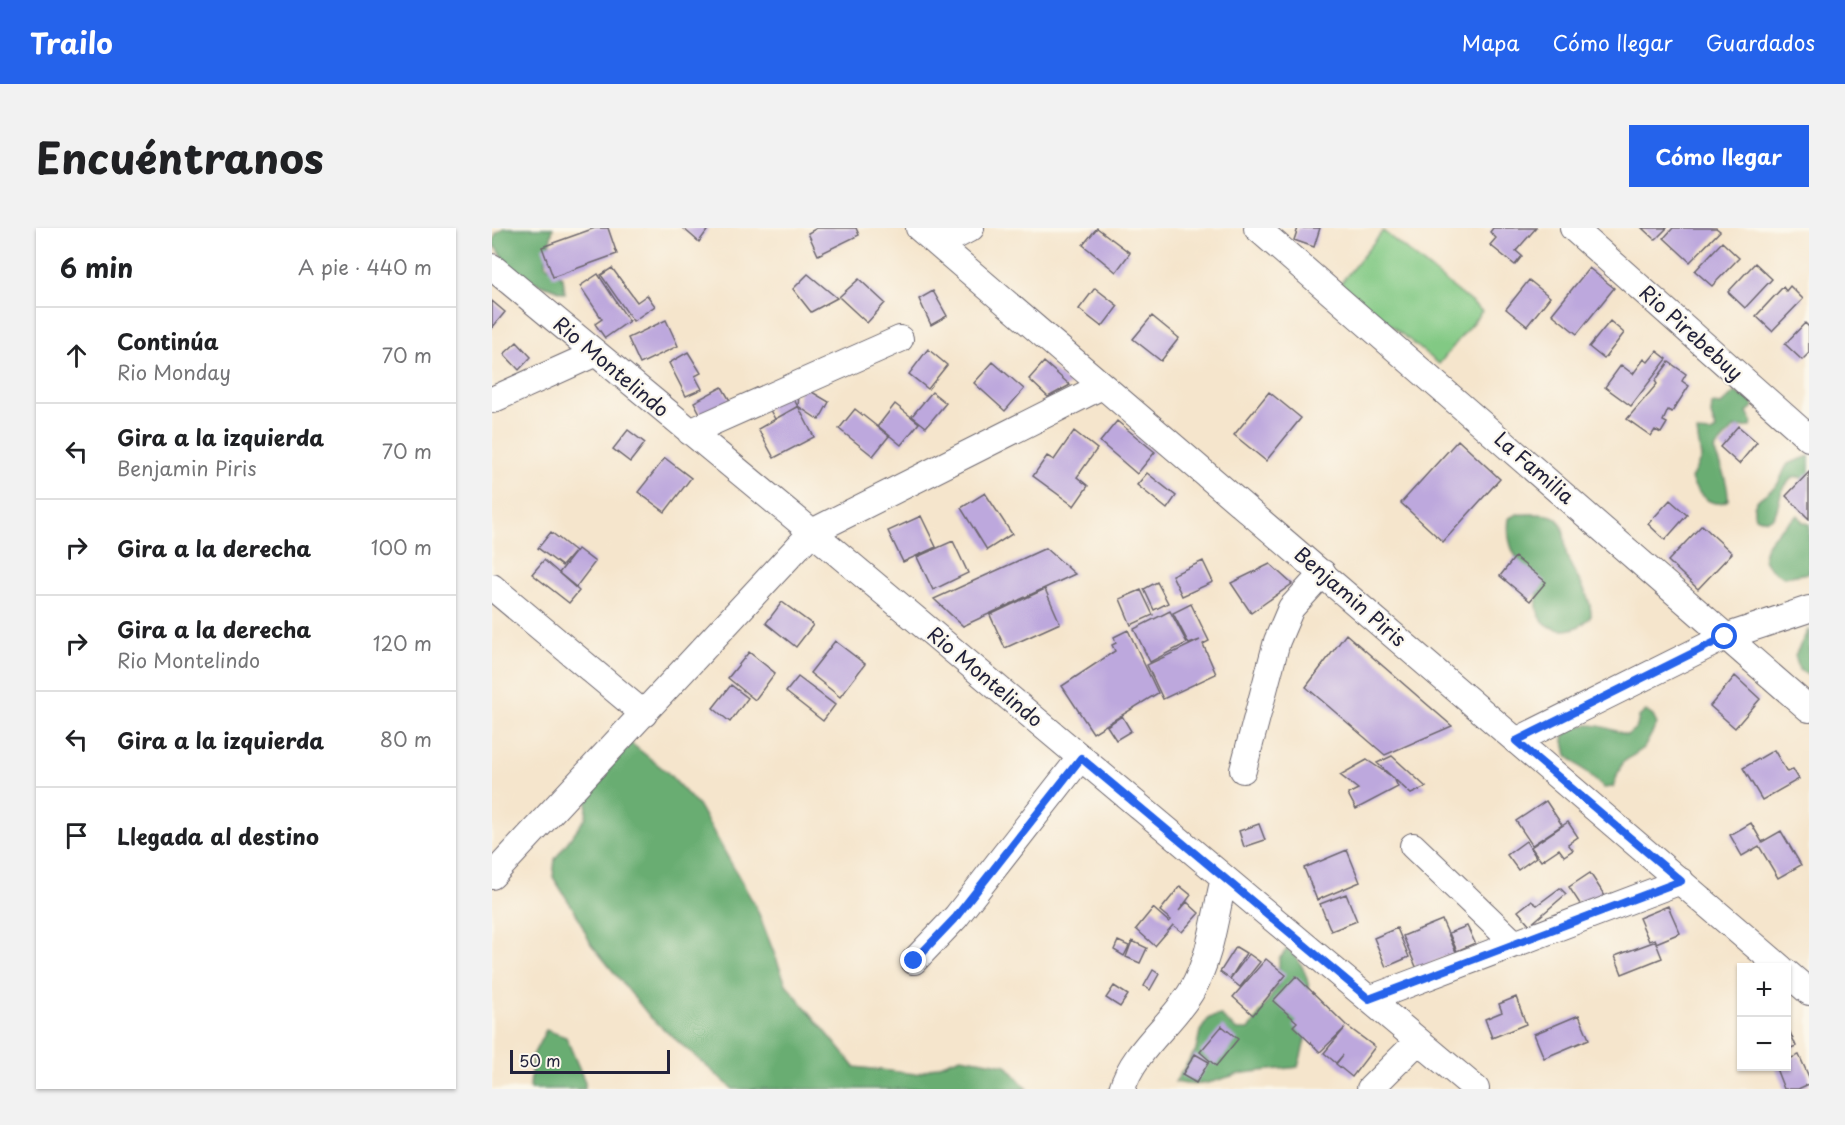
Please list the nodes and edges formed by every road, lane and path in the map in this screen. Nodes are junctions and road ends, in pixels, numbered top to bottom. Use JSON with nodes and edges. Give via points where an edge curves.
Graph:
{"nodes":[{"id":1,"x":919,"y":228,"type":"edge"},
{"id":2,"x":971,"y":228,"type":"edge"},
{"id":3,"x":1257,"y":228,"type":"edge"},
{"id":4,"x":1573,"y":228,"type":"edge"},
{"id":5,"x":939,"y":245,"type":"junction"},
{"id":6,"x":492,"y":267,"type":"edge"},
{"id":7,"x":900,"y":339,"type":"dead end"},
{"id":8,"x":594,"y":354,"type":"junction"},
{"id":9,"x":1102,"y":386,"type":"junction"},
{"id":10,"x":492,"y":400,"type":"edge"},
{"id":11,"x":690,"y":432,"type":"junction"},
{"id":12,"x":1809,"y":438,"type":"edge"},
{"id":13,"x":812,"y":532,"type":"junction"},
{"id":14,"x":1323,"y":573,"type":"junction"},
{"id":15,"x":492,"y":587,"type":"edge"},
{"id":16,"x":1809,"y":609,"type":"edge"},
{"id":17,"x":1725,"y":637,"type":"junction"},
{"id":18,"x":1809,"y":709,"type":"edge"},
{"id":19,"x":644,"y":714,"type":"junction"},
{"id":20,"x":1516,"y":741,"type":"junction"},
{"id":21,"x":1081,"y":758,"type":"junction"},
{"id":22,"x":1243,"y":771,"type":"dead end"},
{"id":23,"x":1413,"y":846,"type":"dead end"},
{"id":24,"x":492,"y":876,"type":"edge"},
{"id":25,"x":1224,"y":878,"type":"junction"},
{"id":26,"x":1681,"y":881,"type":"junction"},
{"id":27,"x":1515,"y":944,"type":"junction"},
{"id":28,"x":914,"y":961,"type":"dead end"},
{"id":29,"x":1775,"y":963,"type":"edge"},
{"id":30,"x":1791,"y":976,"type":"edge"},
{"id":31,"x":1809,"y":992,"type":"edge"},
{"id":32,"x":1369,"y":999,"type":"junction"},
{"id":33,"x":1418,"y":1041,"type":"junction"},
{"id":34,"x":1122,"y":1089,"type":"edge"},
{"id":35,"x":1370,"y":1089,"type":"edge"},
{"id":36,"x":1476,"y":1089,"type":"edge"}],
"edges":[{"from":1,"to":5,"type":"street","name":"Benjamin Piris"},
{"from":2,"to":5,"type":"street"},
{"from":3,"to":17,"type":"street","name":"La Familia"},
{"from":4,"to":12,"type":"street","name":"Rio Pirebebuy"},
{"from":5,"to":9,"type":"street","name":"Benjamin Piris"},
{"from":6,"to":8,"type":"street","name":"Rio Montelindo"},
{"from":7,"to":11,"type":"street"},
{"from":8,"to":10,"type":"street"},
{"from":8,"to":11,"type":"street","name":"Rio Montelindo"},
{"from":9,"to":13,"type":"street"},
{"from":9,"to":14,"type":"street","name":"Benjamin Piris"},
{"from":11,"to":13,"type":"street","name":"Rio Montelindo"},
{"from":13,"to":19,"type":"street"},
{"from":13,"to":21,"type":"street","name":"Rio Montelindo"},
{"from":14,"to":20,"type":"street","name":"Benjamin Piris"},
{"from":14,"to":22,"type":"street","via":[[1291,608],[1277,641]]},
{"from":15,"to":19,"type":"street"},
{"from":16,"to":17,"type":"street"},
{"from":17,"to":18,"type":"street","name":"La Familia"},
{"from":17,"to":20,"type":"street"},
{"from":19,"to":24,"type":"street"},
{"from":20,"to":26,"type":"street","name":"Benjamin Piris"},
{"from":21,"to":25,"type":"street","name":"Rio Montelindo"},
{"from":21,"to":28,"type":"street","via":[[956,917]]},
{"from":23,"to":27,"type":"street"},
{"from":25,"to":32,"type":"street","name":"Rio Montelindo"},
{"from":25,"to":34,"type":"street","via":[[1204,966],[1190,993],[1146,1048]]},
{"from":26,"to":27,"type":"street"},
{"from":26,"to":29,"type":"street","name":"Benjamin Piris"},
{"from":27,"to":32,"type":"street"},
{"from":30,"to":31,"type":"street"},
{"from":32,"to":33,"type":"street","name":"Rio Montelindo"},
{"from":33,"to":35,"type":"street"},
{"from":33,"to":36,"type":"street","name":"Rio Montelindo"}]}
